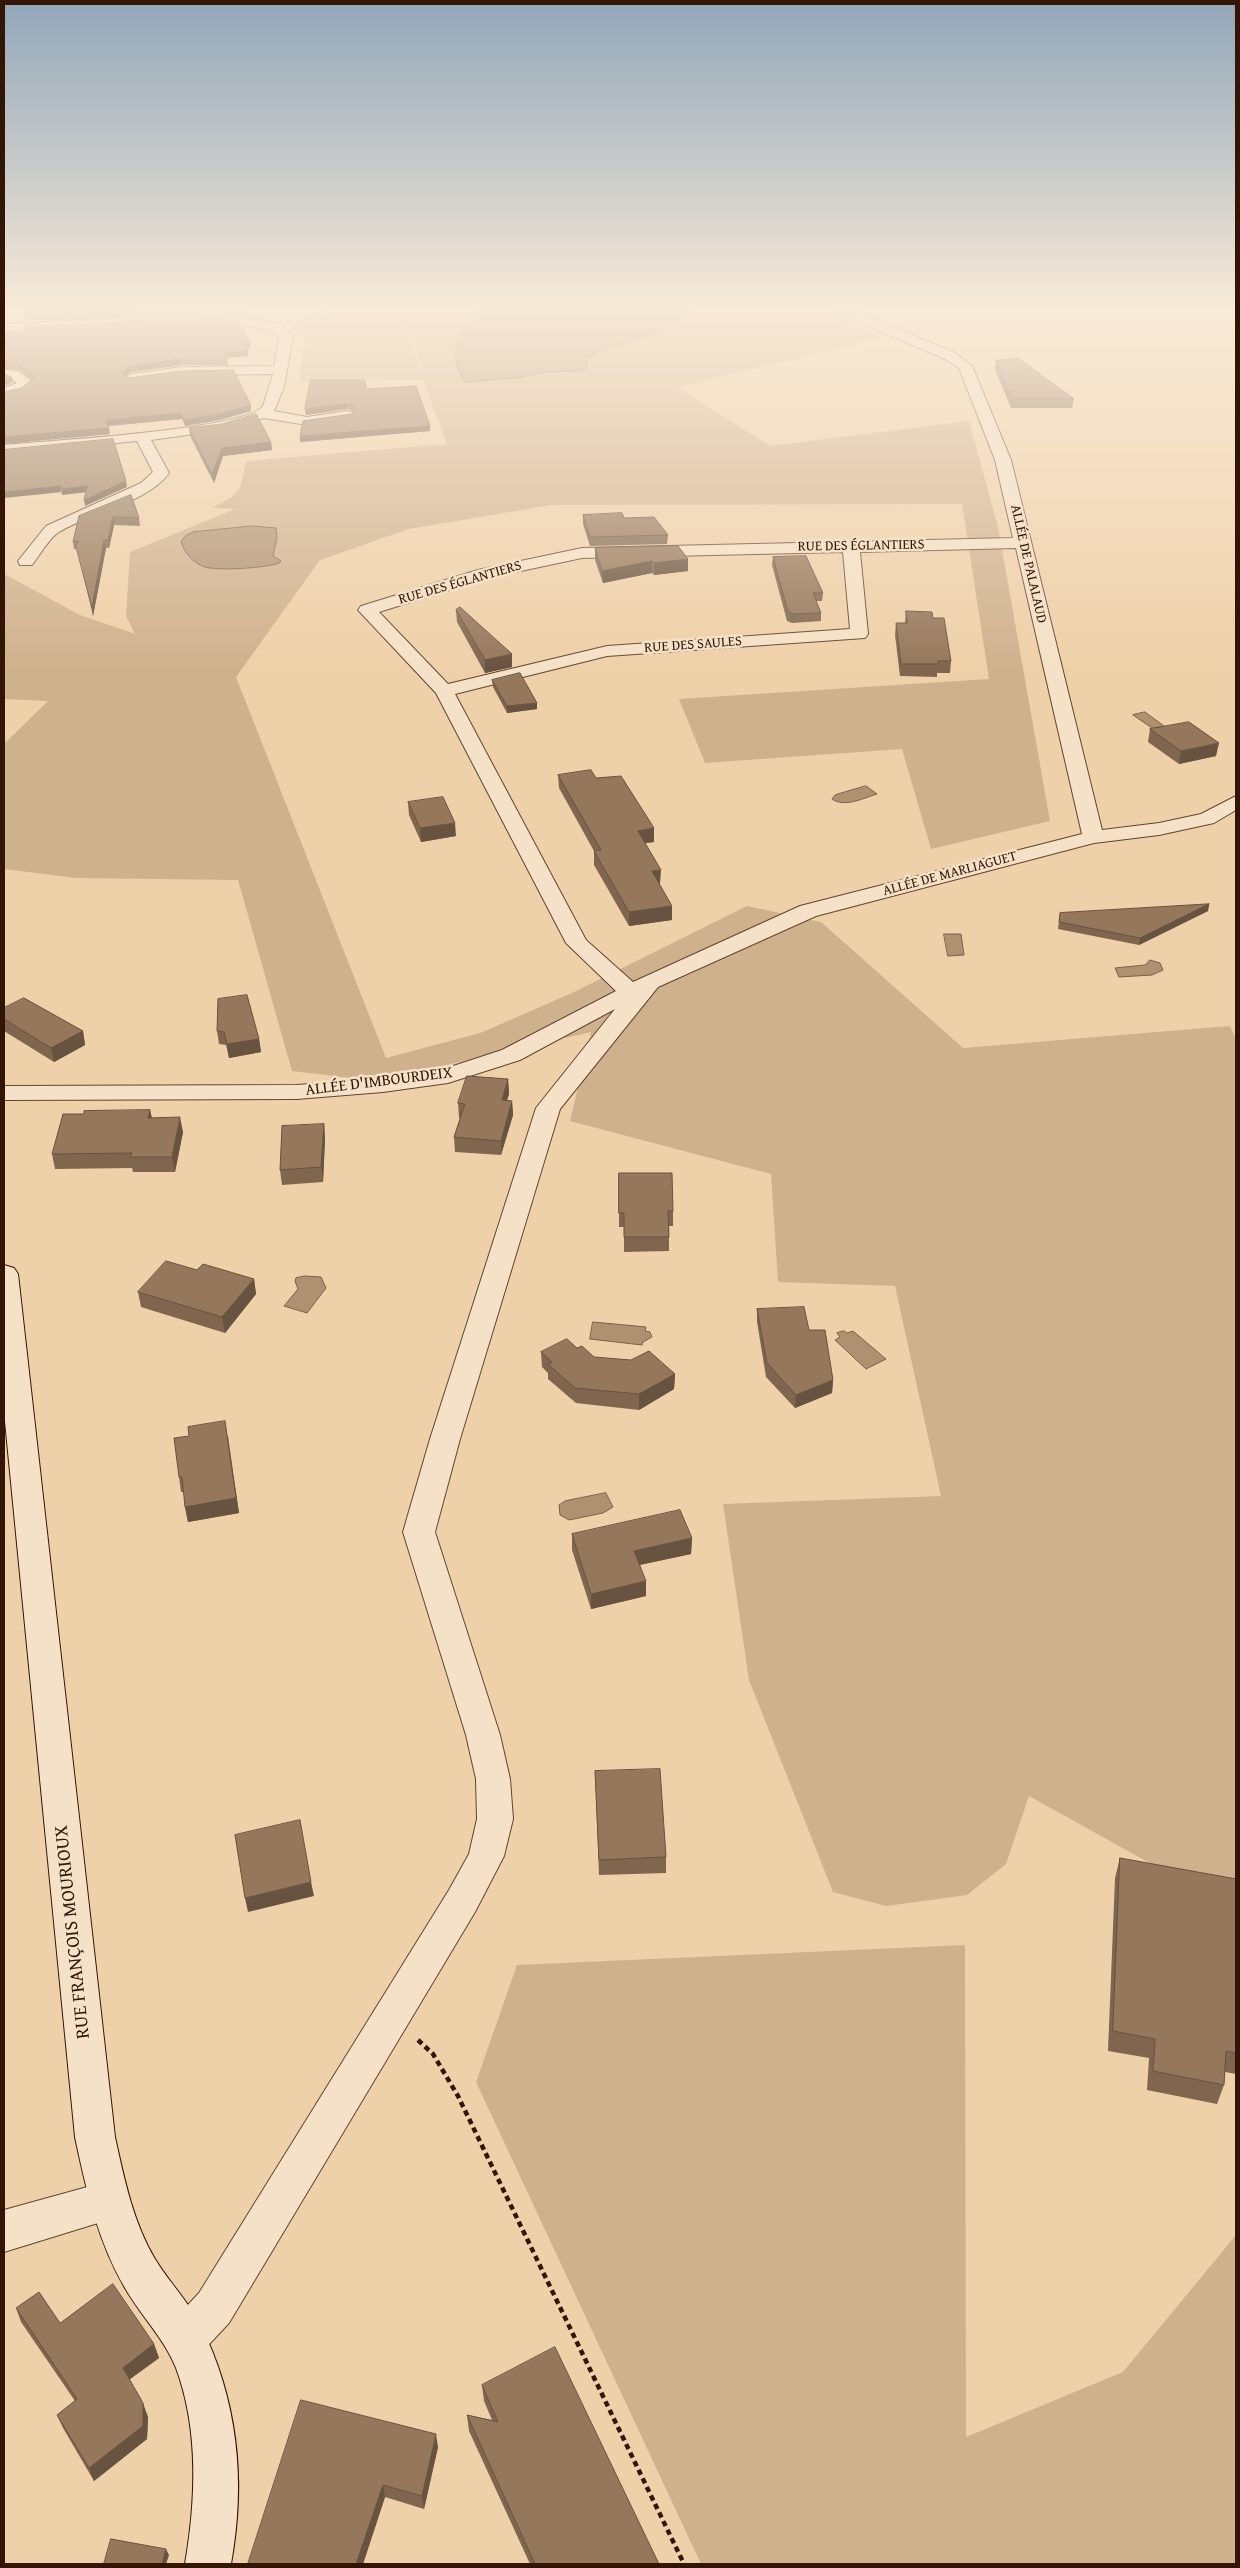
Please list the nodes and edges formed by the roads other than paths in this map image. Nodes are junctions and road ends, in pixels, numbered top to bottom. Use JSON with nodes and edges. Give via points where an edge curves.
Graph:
{"nodes":[{"id":1,"x":184,"y":431,"type":"edge"},
{"id":2,"x":991,"y":431,"type":"edge"},
{"id":3,"x":142,"y":436,"type":"junction"},
{"id":4,"x":4,"y":449,"type":"edge"},
{"id":5,"x":1023,"y":543,"type":"junction"},
{"id":6,"x":851,"y":547,"type":"junction"},
{"id":7,"x":26,"y":561,"type":"dead end"},
{"id":8,"x":444,"y":692,"type":"junction"},
{"id":9,"x":1236,"y":802,"type":"edge"},
{"id":10,"x":1093,"y":837,"type":"junction"},
{"id":11,"x":808,"y":911,"type":"joint"},
{"id":12,"x":641,"y":987,"type":"junction"},
{"id":13,"x":4,"y":1092,"type":"edge"},
{"id":14,"x":4,"y":1274,"type":"edge"},
{"id":15,"x":109,"y":2201,"type":"junction"},
{"id":16,"x":4,"y":2231,"type":"edge"},
{"id":17,"x":185,"y":2339,"type":"junction"},
{"id":18,"x":208,"y":2564,"type":"edge"}],
"edges":[{"from":1,"to":3,"type":"street"},
{"from":2,"to":5,"type":"street","name":"ALLÉE DE PALALAUD","via":[[1003,460]]},
{"from":3,"to":4,"type":"street"},
{"from":3,"to":7,"type":"street","via":[[161,473],[146,486],[52,529]]},
{"from":5,"to":6,"type":"street","name":"RUE DES ÉGLANTIERS"},
{"from":5,"to":10,"type":"street","name":"ALLÉE DE PALALAUD"},
{"from":6,"to":8,"type":"street","name":"RUE DES SAULES","via":[[859,634],[607,651]]},
{"from":6,"to":8,"type":"street","name":"RUE DES ÉGLANTIERS","via":[[582,553],[484,574],[367,610]]},
{"from":8,"to":12,"type":"street","name":"RUE DES ÉGLANTIERS","via":[[577,943]]},
{"from":9,"to":10,"type":"street","name":"ALLÉE DE MARLIAGUET","via":[[1207,819]]},
{"from":10,"to":11,"type":"street","name":"ALLÉE DE MARLIAGUET"},
{"from":11,"to":12,"type":"street","name":"ALLÉE D'IMBOURDEIX"},
{"from":12,"to":13,"type":"street","name":"ALLÉE D'IMBOURDEIX","via":[[510,1055],[448,1076],[297,1092]]},
{"from":12,"to":17,"type":"street","via":[[548,1108],[418,1532],[483,1735],[493,1779],[495,1819],[486,1856],[394,2015],[214,2308]]},
{"from":14,"to":15,"type":"street","name":"RUE FRANÇOIS MOURIOUX","via":[[93,2118]]},
{"from":15,"to":16,"type":"street"},
{"from":15,"to":17,"type":"street","name":"RUE FRANÇOIS MOURIOUX","via":[[134,2264]]},
{"from":17,"to":18,"type":"street","name":"RUE FRANÇOIS MOURIOUX","via":[[202,2381],[212,2430],[215,2503]]}]}
